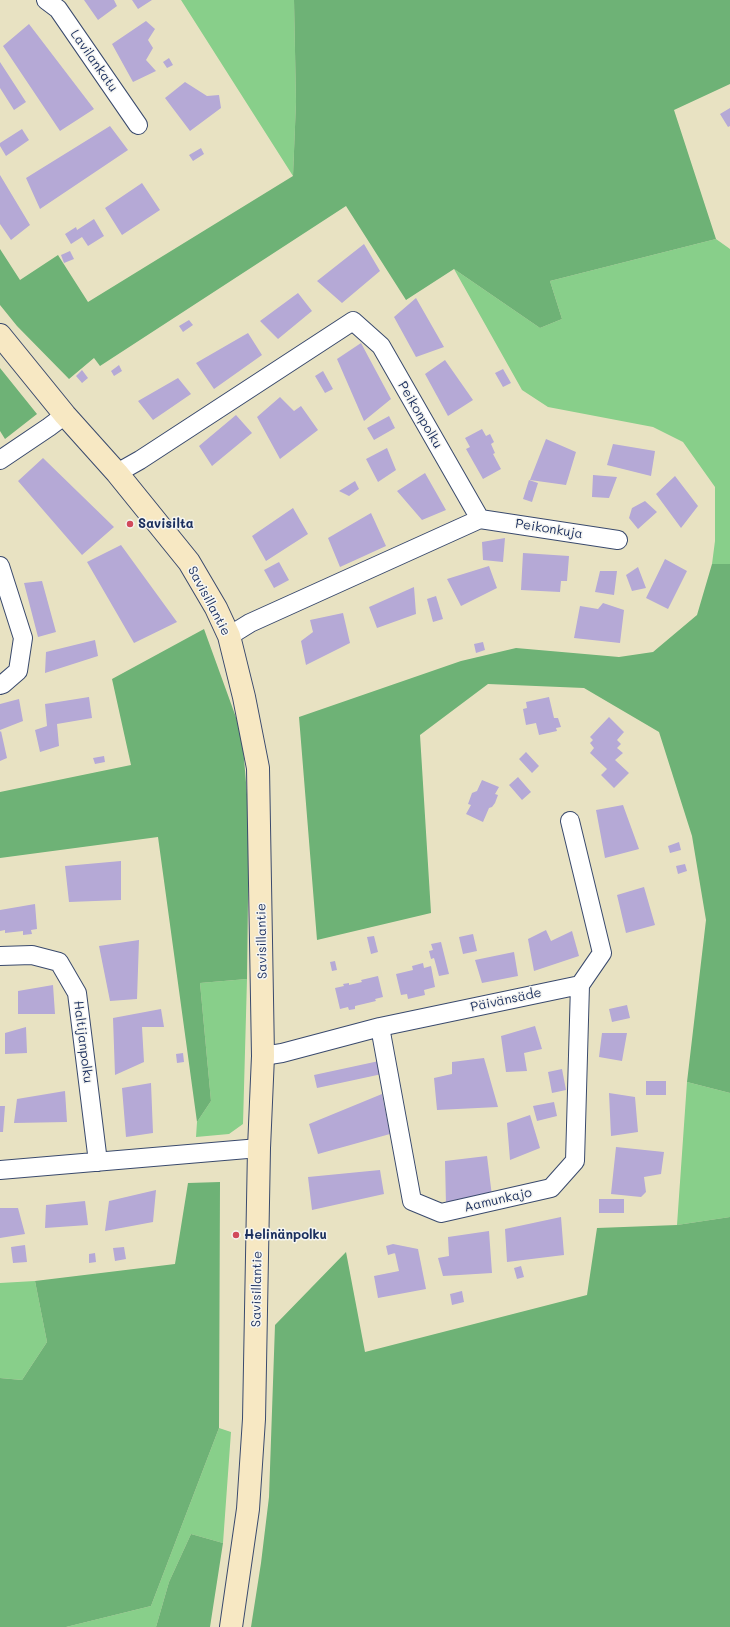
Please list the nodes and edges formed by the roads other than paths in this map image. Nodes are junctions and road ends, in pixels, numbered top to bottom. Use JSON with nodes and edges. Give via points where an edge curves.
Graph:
{"nodes":[{"id":1,"x":46,"y":0,"type":"edge"},
{"id":2,"x":138,"y":125,"type":"dead end"},
{"id":3,"x":0,"y":335,"type":"edge"},
{"id":4,"x":65,"y":415,"type":"junction"},
{"id":5,"x":0,"y":460,"type":"edge"},
{"id":6,"x":117,"y":473,"type":"junction"},
{"id":7,"x":480,"y":519,"type":"junction"},
{"id":8,"x":618,"y":540,"type":"dead end"},
{"id":9,"x":0,"y":566,"type":"edge"},
{"id":10,"x":229,"y":636,"type":"junction"},
{"id":11,"x":0,"y":685,"type":"edge"},
{"id":12,"x":570,"y":821,"type":"dead end"},
{"id":13,"x":0,"y":956,"type":"edge"},
{"id":14,"x":580,"y":985,"type":"junction"},
{"id":15,"x":380,"y":1027,"type":"junction"},
{"id":16,"x":263,"y":1056,"type":"junction"},
{"id":17,"x":258,"y":1148,"type":"junction"},
{"id":18,"x":98,"y":1162,"type":"junction"},
{"id":19,"x":0,"y":1170,"type":"edge"},
{"id":20,"x":231,"y":1627,"type":"edge"}],
"edges":[{"from":1,"to":2,"type":"street","name":"Lavilankatu","via":[[58,9]]},
{"from":3,"to":4,"type":"street","name":"Savisillantie"},
{"from":4,"to":5,"type":"street"},
{"from":4,"to":6,"type":"street","name":"Savisillantie"},
{"from":6,"to":7,"type":"street","name":"Peikonpolku","via":[[353,321],[380,346]]},
{"from":6,"to":10,"type":"street","name":"Savisillantie","via":[[189,562]]},
{"from":7,"to":8,"type":"street","name":"Peikonkuja"},
{"from":7,"to":10,"type":"street","via":[[250,624]]},
{"from":9,"to":11,"type":"street","via":[[23,638],[18,671]]},
{"from":10,"to":16,"type":"street","name":"Savisillantie","via":[[258,768]]},
{"from":12,"to":14,"type":"street","via":[[602,953]]},
{"from":13,"to":18,"type":"street","name":"Haltijanpolku","via":[[32,954],[59,962],[77,993]]},
{"from":14,"to":15,"type":"street","name":"Päivänsäde"},
{"from":14,"to":15,"type":"street","name":"Aamunkajo","via":[[575,1160],[551,1188],[441,1213],[412,1201]]},
{"from":15,"to":16,"type":"street","name":"Päivänsäde"},
{"from":16,"to":17,"type":"street","name":"Savisillantie"},
{"from":17,"to":18,"type":"street"},
{"from":17,"to":20,"type":"street","name":"Savisillantie","via":[[254,1419],[248,1509]]},
{"from":18,"to":19,"type":"street"}]}
